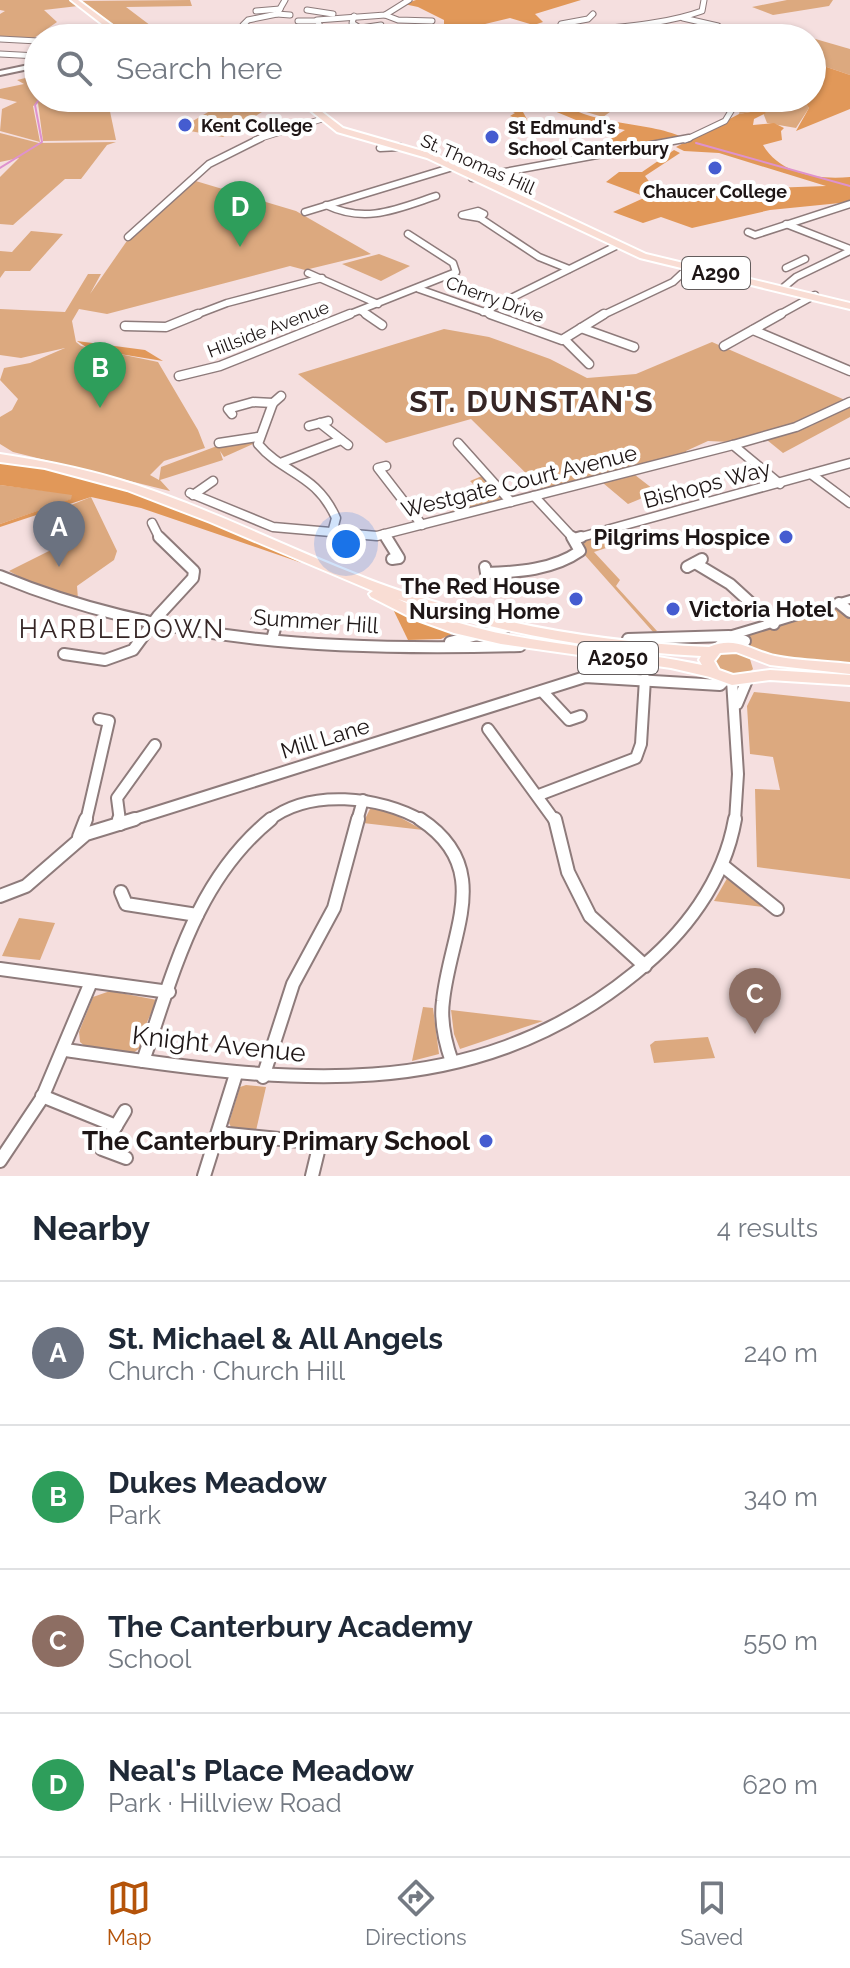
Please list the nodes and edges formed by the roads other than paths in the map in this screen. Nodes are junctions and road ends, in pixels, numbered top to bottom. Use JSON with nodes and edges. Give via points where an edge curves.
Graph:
{"nodes":[{"id":1,"x":74,"y":0,"type":"edge"},
{"id":2,"x":285,"y":0,"type":"edge"},
{"id":3,"x":409,"y":0,"type":"edge"},
{"id":4,"x":704,"y":0,"type":"edge"},
{"id":5,"x":307,"y":10,"type":"dead end"},
{"id":6,"x":256,"y":11,"type":"dead end"},
{"id":7,"x":278,"y":12,"type":"junction"},
{"id":8,"x":593,"y":14,"type":"dead end"},
{"id":9,"x":290,"y":15,"type":"dead end"},
{"id":10,"x":385,"y":15,"type":"junction"},
{"id":11,"x":336,"y":16,"type":"junction"},
{"id":12,"x":354,"y":16,"type":"junction"},
{"id":13,"x":682,"y":18,"type":"junction"},
{"id":14,"x":298,"y":21,"type":"dead end"},
{"id":15,"x":316,"y":21,"type":"junction"},
{"id":16,"x":432,"y":21,"type":"dead end"},
{"id":17,"x":106,"y":24,"type":"edge"},
{"id":18,"x":244,"y":24,"type":"edge"},
{"id":19,"x":317,"y":24,"type":"edge"},
{"id":20,"x":354,"y":24,"type":"edge"},
{"id":21,"x":561,"y":24,"type":"edge"},
{"id":22,"x":626,"y":24,"type":"edge"},
{"id":23,"x":709,"y":24,"type":"edge"},
{"id":24,"x":0,"y":39,"type":"edge"},
{"id":25,"x":24,"y":40,"type":"edge"},
{"id":26,"x":0,"y":54,"type":"edge"},
{"id":27,"x":24,"y":55,"type":"edge"},
{"id":28,"x":24,"y":68,"type":"edge"},
{"id":29,"x":0,"y":73,"type":"edge"},
{"id":30,"x":314,"y":112,"type":"edge"},
{"id":31,"x":730,"y":112,"type":"edge"},
{"id":32,"x":322,"y":119,"type":"junction"},
{"id":33,"x":239,"y":148,"type":"junction"},
{"id":34,"x":226,"y":151,"type":"dead end"},
{"id":35,"x":453,"y":167,"type":"junction"},
{"id":36,"x":472,"y":178,"type":"junction"},
{"id":37,"x":430,"y":196,"type":"dead end"},
{"id":38,"x":850,"y":204,"type":"edge"},
{"id":39,"x":326,"y":205,"type":"junction"},
{"id":40,"x":305,"y":212,"type":"dead end"},
{"id":41,"x":480,"y":218,"type":"dead end"},
{"id":42,"x":786,"y":224,"type":"junction"},
{"id":43,"x":748,"y":232,"type":"dead end"},
{"id":44,"x":128,"y":237,"type":"dead end"},
{"id":45,"x":411,"y":237,"type":"dead end"},
{"id":46,"x":618,"y":245,"type":"junction"},
{"id":47,"x":850,"y":250,"type":"edge"},
{"id":48,"x":837,"y":258,"type":"junction"},
{"id":49,"x":805,"y":259,"type":"dead end"},
{"id":50,"x":850,"y":263,"type":"edge"},
{"id":51,"x":688,"y":268,"type":"junction"},
{"id":52,"x":569,"y":269,"type":"junction"},
{"id":53,"x":308,"y":273,"type":"dead end"},
{"id":54,"x":809,"y":273,"type":"junction"},
{"id":55,"x":322,"y":278,"type":"junction"},
{"id":56,"x":784,"y":287,"type":"junction"},
{"id":57,"x":419,"y":289,"type":"junction"},
{"id":58,"x":815,"y":295,"type":"junction"},
{"id":59,"x":378,"y":304,"type":"junction"},
{"id":60,"x":850,"y":306,"type":"edge"},
{"id":61,"x":361,"y":311,"type":"junction"},
{"id":62,"x":482,"y":312,"type":"junction"},
{"id":63,"x":382,"y":325,"type":"dead end"},
{"id":64,"x":125,"y":326,"type":"dead end"},
{"id":65,"x":581,"y":328,"type":"junction"},
{"id":66,"x":753,"y":330,"type":"junction"},
{"id":67,"x":561,"y":340,"type":"junction"},
{"id":68,"x":729,"y":344,"type":"dead end"},
{"id":69,"x":630,"y":345,"type":"dead end"},
{"id":70,"x":590,"y":361,"type":"dead end"},
{"id":71,"x":850,"y":371,"type":"edge"},
{"id":72,"x":184,"y":375,"type":"dead end"},
{"id":73,"x":281,"y":396,"type":"dead end"},
{"id":74,"x":850,"y":402,"type":"edge"},
{"id":75,"x":273,"y":403,"type":"junction"},
{"id":76,"x":232,"y":414,"type":"dead end"},
{"id":77,"x":309,"y":426,"type":"dead end"},
{"id":78,"x":258,"y":437,"type":"junction"},
{"id":79,"x":219,"y":443,"type":"dead end"},
{"id":80,"x":733,"y":445,"type":"junction"},
{"id":81,"x":457,"y":446,"type":"dead end"},
{"id":82,"x":0,"y":458,"type":"edge"},
{"id":83,"x":283,"y":462,"type":"junction"},
{"id":84,"x":850,"y":463,"type":"edge"},
{"id":85,"x":386,"y":466,"type":"dead end"},
{"id":86,"x":811,"y":474,"type":"junction"},
{"id":87,"x":213,"y":481,"type":"dead end"},
{"id":88,"x":780,"y":484,"type":"junction"},
{"id":89,"x":534,"y":496,"type":"junction"},
{"id":90,"x":511,"y":502,"type":"junction"},
{"id":91,"x":850,"y":503,"type":"edge"},
{"id":92,"x":152,"y":523,"type":"dead end"},
{"id":93,"x":422,"y":525,"type":"junction"},
{"id":94,"x":332,"y":533,"type":"junction"},
{"id":95,"x":384,"y":534,"type":"junction"},
{"id":96,"x":574,"y":539,"type":"junction"},
{"id":97,"x":392,"y":559,"type":"dead end"},
{"id":98,"x":694,"y":563,"type":"dead end"},
{"id":99,"x":485,"y":567,"type":"dead end"},
{"id":100,"x":341,"y":573,"type":"junction"},
{"id":101,"x":0,"y":576,"type":"edge"},
{"id":102,"x":844,"y":601,"type":"edge"},
{"id":103,"x":850,"y":612,"type":"edge"},
{"id":104,"x":257,"y":621,"type":"dead end"},
{"id":105,"x":152,"y":624,"type":"junction"},
{"id":106,"x":774,"y":624,"type":"junction"},
{"id":107,"x":505,"y":628,"type":"junction"},
{"id":108,"x":759,"y":628,"type":"junction"},
{"id":109,"x":481,"y":637,"type":"junction"},
{"id":110,"x":272,"y":639,"type":"junction"},
{"id":111,"x":628,"y":639,"type":"dead end"},
{"id":112,"x":718,"y":643,"type":"junction"},
{"id":113,"x":431,"y":646,"type":"junction"},
{"id":114,"x":520,"y":646,"type":"junction"},
{"id":115,"x":749,"y":649,"type":"junction"},
{"id":116,"x":64,"y":654,"type":"dead end"},
{"id":117,"x":850,"y":669,"type":"edge"},
{"id":118,"x":735,"y":677,"type":"junction"},
{"id":119,"x":645,"y":679,"type":"junction"},
{"id":120,"x":850,"y":680,"type":"edge"},
{"id":121,"x":542,"y":691,"type":"junction"},
{"id":122,"x":581,"y":716,"type":"dead end"},
{"id":123,"x":99,"y":719,"type":"dead end"},
{"id":124,"x":488,"y":729,"type":"dead end"},
{"id":125,"x":155,"y":745,"type":"dead end"},
{"id":126,"x":539,"y":795,"type":"junction"},
{"id":127,"x":363,"y":800,"type":"junction"},
{"id":128,"x":120,"y":824,"type":"junction"},
{"id":129,"x":77,"y":840,"type":"junction"},
{"id":130,"x":722,"y":865,"type":"junction"},
{"id":131,"x":121,"y":892,"type":"dead end"},
{"id":132,"x":0,"y":896,"type":"edge"},
{"id":133,"x":777,"y":909,"type":"dead end"},
{"id":134,"x":197,"y":915,"type":"junction"},
{"id":135,"x":645,"y":966,"type":"junction"},
{"id":136,"x":0,"y":969,"type":"edge"},
{"id":137,"x":91,"y":982,"type":"junction"},
{"id":138,"x":169,"y":992,"type":"junction"},
{"id":139,"x":66,"y":1050,"type":"junction"},
{"id":140,"x":143,"y":1061,"type":"junction"},
{"id":141,"x":452,"y":1062,"type":"junction"},
{"id":142,"x":236,"y":1074,"type":"junction"},
{"id":143,"x":263,"y":1077,"type":"junction"},
{"id":144,"x":42,"y":1096,"type":"junction"},
{"id":145,"x":125,"y":1111,"type":"dead end"},
{"id":146,"x":116,"y":1126,"type":"junction"},
{"id":147,"x":218,"y":1133,"type":"junction"},
{"id":148,"x":126,"y":1158,"type":"dead end"},
{"id":149,"x":0,"y":1161,"type":"edge"},
{"id":150,"x":204,"y":1176,"type":"edge"},
{"id":151,"x":312,"y":1176,"type":"edge"}],
"edges":[{"from":1,"to":17,"type":"main road"},
{"from":2,"to":7,"type":"street"},
{"from":3,"to":10,"type":"street"},
{"from":4,"to":13,"type":"street","via":[[700,12]]},
{"from":5,"to":11,"type":"street"},
{"from":6,"to":7,"type":"street"},
{"from":7,"to":9,"type":"street"},
{"from":7,"to":18,"type":"street"},
{"from":8,"to":21,"type":"street"},
{"from":10,"to":12,"type":"street"},
{"from":10,"to":16,"type":"street"},
{"from":11,"to":12,"type":"street"},
{"from":11,"to":15,"type":"street"},
{"from":12,"to":20,"type":"street"},
{"from":13,"to":22,"type":"street"},
{"from":13,"to":23,"type":"street"},
{"from":14,"to":15,"type":"street"},
{"from":15,"to":19,"type":"street"},
{"from":24,"to":25,"type":"street"},
{"from":26,"to":27,"type":"street"},
{"from":28,"to":29,"type":"street"},
{"from":30,"to":32,"type":"main road","number":"A290"},
{"from":31,"to":36,"type":"street","via":[[725,121],[681,142]]},
{"from":32,"to":33,"type":"street"},
{"from":32,"to":35,"type":"main road","name":"St. Thomas Hill","number":"A290","via":[[342,131]]},
{"from":33,"to":34,"type":"street"},
{"from":33,"to":44,"type":"street","via":[[198,171]]},
{"from":35,"to":36,"type":"main road","name":"St. Thomas Hill","number":"A290"},
{"from":35,"to":39,"type":"street"},
{"from":36,"to":46,"type":"main road","name":"St. Thomas Hill","number":"A290"},
{"from":37,"to":39,"type":"street","via":[[396,211],[351,219]]},
{"from":38,"to":42,"type":"street"},
{"from":39,"to":40,"type":"street"},
{"from":41,"to":52,"type":"street","via":[[539,257]]},
{"from":42,"to":43,"type":"street","via":[[755,235]]},
{"from":42,"to":47,"type":"street"},
{"from":45,"to":57,"type":"street","name":"Hillside Avenue","via":[[455,266],[456,272]]},
{"from":46,"to":51,"type":"main road","number":"A290"},
{"from":46,"to":52,"type":"street"},
{"from":47,"to":48,"type":"street"},
{"from":48,"to":50,"type":"street"},
{"from":48,"to":54,"type":"street"},
{"from":49,"to":54,"type":"street","via":[[789,267]]},
{"from":51,"to":56,"type":"main road","number":"A290"},
{"from":51,"to":65,"type":"street","name":"Cherry Drive","via":[[673,282]]},
{"from":52,"to":62,"type":"street"},
{"from":53,"to":55,"type":"street"},
{"from":54,"to":56,"type":"street"},
{"from":55,"to":59,"type":"street"},
{"from":55,"to":64,"type":"street","via":[[227,303],[166,327]]},
{"from":56,"to":58,"type":"main road","number":"A290"},
{"from":57,"to":59,"type":"street","name":"Hillside Avenue"},
{"from":57,"to":62,"type":"street","name":"Cherry Drive"},
{"from":58,"to":60,"type":"main road","number":"A290"},
{"from":58,"to":66,"type":"street"},
{"from":59,"to":61,"type":"street","name":"Hillside Avenue"},
{"from":61,"to":63,"type":"street","name":"Hillside Avenue"},
{"from":61,"to":72,"type":"street","name":"Hillside Avenue"},
{"from":62,"to":67,"type":"street","name":"Cherry Drive"},
{"from":65,"to":67,"type":"street","name":"Cherry Drive"},
{"from":65,"to":69,"type":"street"},
{"from":66,"to":68,"type":"street"},
{"from":66,"to":71,"type":"street"},
{"from":67,"to":70,"type":"street","name":"Cherry Drive"},
{"from":73,"to":75,"type":"street"},
{"from":74,"to":80,"type":"street","name":"Westgate Court Avenue","via":[[796,427]]},
{"from":75,"to":76,"type":"street","via":[[228,409]]},
{"from":75,"to":78,"type":"street"},
{"from":77,"to":83,"type":"street","via":[[324,422],[345,442]]},
{"from":78,"to":79,"type":"street"},
{"from":78,"to":83,"type":"street","via":[[267,458]]},
{"from":80,"to":88,"type":"street"},
{"from":80,"to":89,"type":"street","name":"Westgate Court Avenue"},
{"from":81,"to":90,"type":"street"},
{"from":82,"to":100,"type":"main road","number":"A2050","via":[[111,480]]},
{"from":83,"to":94,"type":"street","via":[[306,474],[336,515]]},
{"from":84,"to":86,"type":"street","name":"Bishops Way"},
{"from":85,"to":93,"type":"street","via":[[378,468]]},
{"from":86,"to":88,"type":"street","name":"Bishops Way"},
{"from":86,"to":91,"type":"street"},
{"from":87,"to":94,"type":"street","name":"Westgate Court Avenue","via":[[192,494],[273,527]]},
{"from":88,"to":96,"type":"street","name":"Bishops Way"},
{"from":89,"to":90,"type":"street","name":"Westgate Court Avenue"},
{"from":89,"to":96,"type":"street"},
{"from":90,"to":93,"type":"street","name":"Westgate Court Avenue"},
{"from":92,"to":105,"type":"street","via":[[161,542],[194,571]]},
{"from":93,"to":95,"type":"street","name":"Westgate Court Avenue"},
{"from":94,"to":95,"type":"street","name":"Westgate Court Avenue"},
{"from":95,"to":97,"type":"street","via":[[399,558]]},
{"from":96,"to":99,"type":"street","via":[[580,551],[570,558],[514,572],[486,573]]},
{"from":98,"to":106,"type":"street"},
{"from":100,"to":107,"type":"main road","number":"A2050"},
{"from":100,"to":109,"type":"main road","number":"A2050","via":[[405,609]]},
{"from":101,"to":105,"type":"street","name":"Summer Hill"},
{"from":102,"to":103,"type":"street"},
{"from":102,"to":106,"type":"street"},
{"from":104,"to":110,"type":"street","via":[[276,625]]},
{"from":105,"to":110,"type":"street","name":"Summer Hill"},
{"from":105,"to":116,"type":"street","via":[[140,644],[117,659]]},
{"from":106,"to":108,"type":"street"},
{"from":107,"to":109,"type":"street","name":"Summer Hill"},
{"from":107,"to":112,"type":"main road","number":"A2050","via":[[587,642]]},
{"from":108,"to":112,"type":"street"},
{"from":108,"to":115,"type":"street"},
{"from":109,"to":113,"type":"street","name":"Summer Hill"},
{"from":109,"to":114,"type":"main road","number":"A2050"},
{"from":110,"to":113,"type":"street","name":"Summer Hill"},
{"from":111,"to":112,"type":"street"},
{"from":112,"to":115,"type":"main road","number":"A2050"},
{"from":112,"to":118,"type":"main road","via":[[706,660]]},
{"from":113,"to":114,"type":"street","name":"Summer Hill"},
{"from":114,"to":118,"type":"main road","number":"A2050"},
{"from":115,"to":117,"type":"main road","number":"A2050"},
{"from":115,"to":118,"type":"main road","via":[[761,666]]},
{"from":118,"to":119,"type":"street","name":"Mill Lane","via":[[720,685]]},
{"from":118,"to":120,"type":"main road","number":"A2050"},
{"from":118,"to":130,"type":"street","name":"Knight Avenue","via":[[736,814]]},
{"from":119,"to":121,"type":"street","name":"Mill Lane","via":[[585,677]]},
{"from":119,"to":126,"type":"street","via":[[636,758]]},
{"from":121,"to":122,"type":"street","via":[[569,720]]},
{"from":121,"to":128,"type":"street","name":"Mill Lane"},
{"from":123,"to":129,"type":"street","name":"Mill Lane","via":[[109,721]]},
{"from":124,"to":126,"type":"street"},
{"from":125,"to":128,"type":"street","via":[[117,798]]},
{"from":126,"to":135,"type":"street","via":[[560,828],[568,872],[590,916]]},
{"from":127,"to":134,"type":"street","via":[[306,803],[263,823],[221,866]]},
{"from":127,"to":141,"type":"street","via":[[396,807],[427,823],[459,866],[463,897],[442,1020]]},
{"from":127,"to":143,"type":"street","via":[[334,908],[293,984]]},
{"from":128,"to":129,"type":"street","name":"Mill Lane"},
{"from":129,"to":132,"type":"street","name":"Mill Lane","via":[[26,886]]},
{"from":130,"to":133,"type":"street"},
{"from":130,"to":135,"type":"street","name":"Knight Avenue","via":[[693,916]]},
{"from":131,"to":134,"type":"street","via":[[126,904]]},
{"from":134,"to":138,"type":"street"},
{"from":135,"to":141,"type":"street","name":"Knight Avenue","via":[[605,997],[537,1034],[499,1051]]},
{"from":136,"to":137,"type":"street"},
{"from":137,"to":138,"type":"street"},
{"from":137,"to":139,"type":"street"},
{"from":138,"to":140,"type":"street"},
{"from":139,"to":140,"type":"street","name":"Knight Avenue"},
{"from":139,"to":144,"type":"street"},
{"from":140,"to":142,"type":"street","name":"Knight Avenue"},
{"from":141,"to":143,"type":"street","name":"Knight Avenue","via":[[374,1076]]},
{"from":142,"to":143,"type":"street","name":"Knight Avenue"},
{"from":142,"to":147,"type":"street"},
{"from":144,"to":146,"type":"street"},
{"from":144,"to":149,"type":"street"},
{"from":145,"to":146,"type":"street"},
{"from":146,"to":148,"type":"street","via":[[102,1149]]},
{"from":147,"to":150,"type":"street"},
{"from":147,"to":151,"type":"street","via":[[320,1143]]}]}
